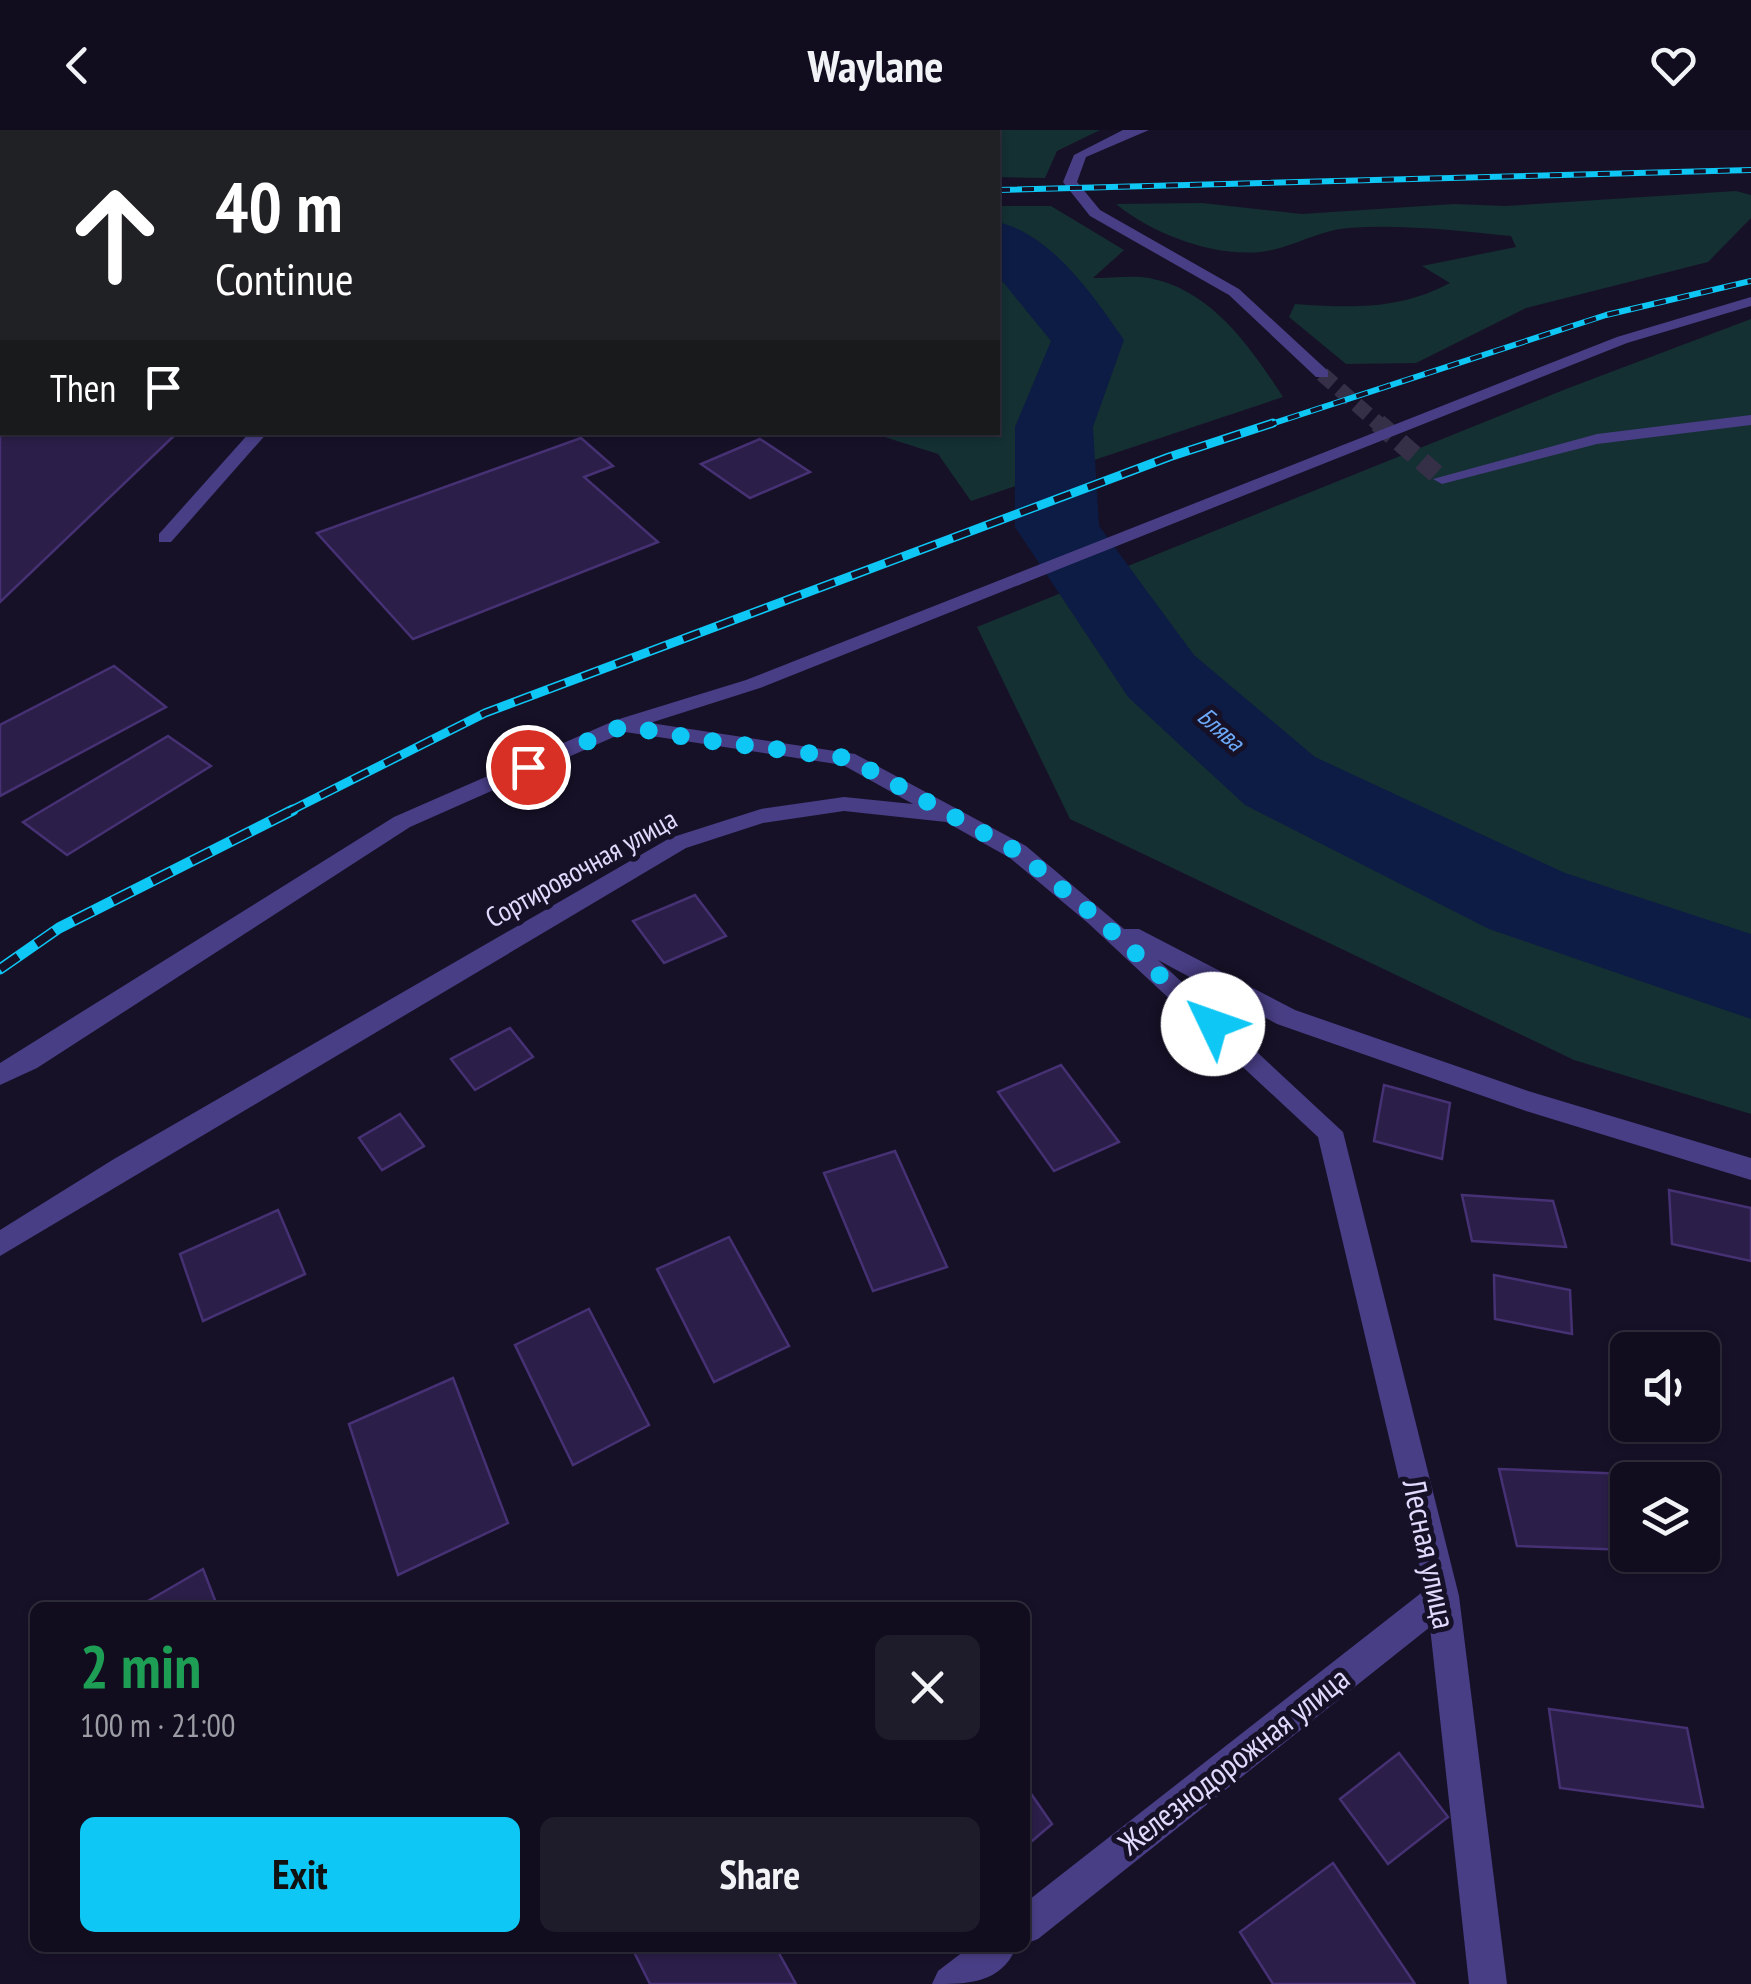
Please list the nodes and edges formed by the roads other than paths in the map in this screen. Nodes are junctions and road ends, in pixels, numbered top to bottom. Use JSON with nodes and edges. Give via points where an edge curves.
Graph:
{"nodes":[{"id":1,"x":1143,"y":130,"type":"edge"},
{"id":2,"x":1751,"y":300,"type":"edge"},
{"id":3,"x":1322,"y":374,"type":"tunnel mouth"},
{"id":4,"x":1751,"y":420,"type":"edge"},
{"id":5,"x":257,"y":435,"type":"edge"},
{"id":6,"x":1442,"y":479,"type":"dead end"},
{"id":7,"x":165,"y":538,"type":"dead end"},
{"id":8,"x":623,"y":726,"type":"junction"},
{"id":9,"x":951,"y":814,"type":"junction"},
{"id":10,"x":1096,"y":917,"type":"junction"},
{"id":11,"x":0,"y":1075,"type":"edge"},
{"id":12,"x":1330,"y":1132,"type":"joint"},
{"id":13,"x":1751,"y":1169,"type":"edge"},
{"id":14,"x":0,"y":1244,"type":"edge"},
{"id":15,"x":1442,"y":1596,"type":"junction"},
{"id":16,"x":1030,"y":1922,"type":"edge"},
{"id":17,"x":993,"y":1952,"type":"edge"},
{"id":18,"x":951,"y":1984,"type":"edge"},
{"id":19,"x":1488,"y":1984,"type":"edge"}],
"edges":[{"from":1,"to":3,"type":"street","via":[[1080,155],[1070,182],[1095,213],[1234,292]]},
{"from":2,"to":8,"type":"street","via":[[1606,346],[753,684]]},
{"from":4,"to":6,"type":"street","via":[[1598,438]]},
{"from":5,"to":7,"type":"street"},
{"from":8,"to":9,"type":"street","via":[[848,758]]},
{"from":8,"to":11,"type":"street","via":[[402,822]]},
{"from":9,"to":10,"type":"street","name":"Сортировочная улица","via":[[1018,852]]},
{"from":9,"to":14,"type":"street","name":"Сортировочная улица","via":[[844,804],[761,816],[678,843]]},
{"from":10,"to":12,"type":"street","name":"Сортировочная улица"},
{"from":10,"to":13,"type":"street","via":[[1286,1018]]},
{"from":12,"to":15,"type":"street","name":"Лесная улица"},
{"from":15,"to":16,"type":"street","name":"Железнодорожная улица"},
{"from":15,"to":19,"type":"street","name":"Лесная улица"},
{"from":17,"to":18,"type":"street"}]}
